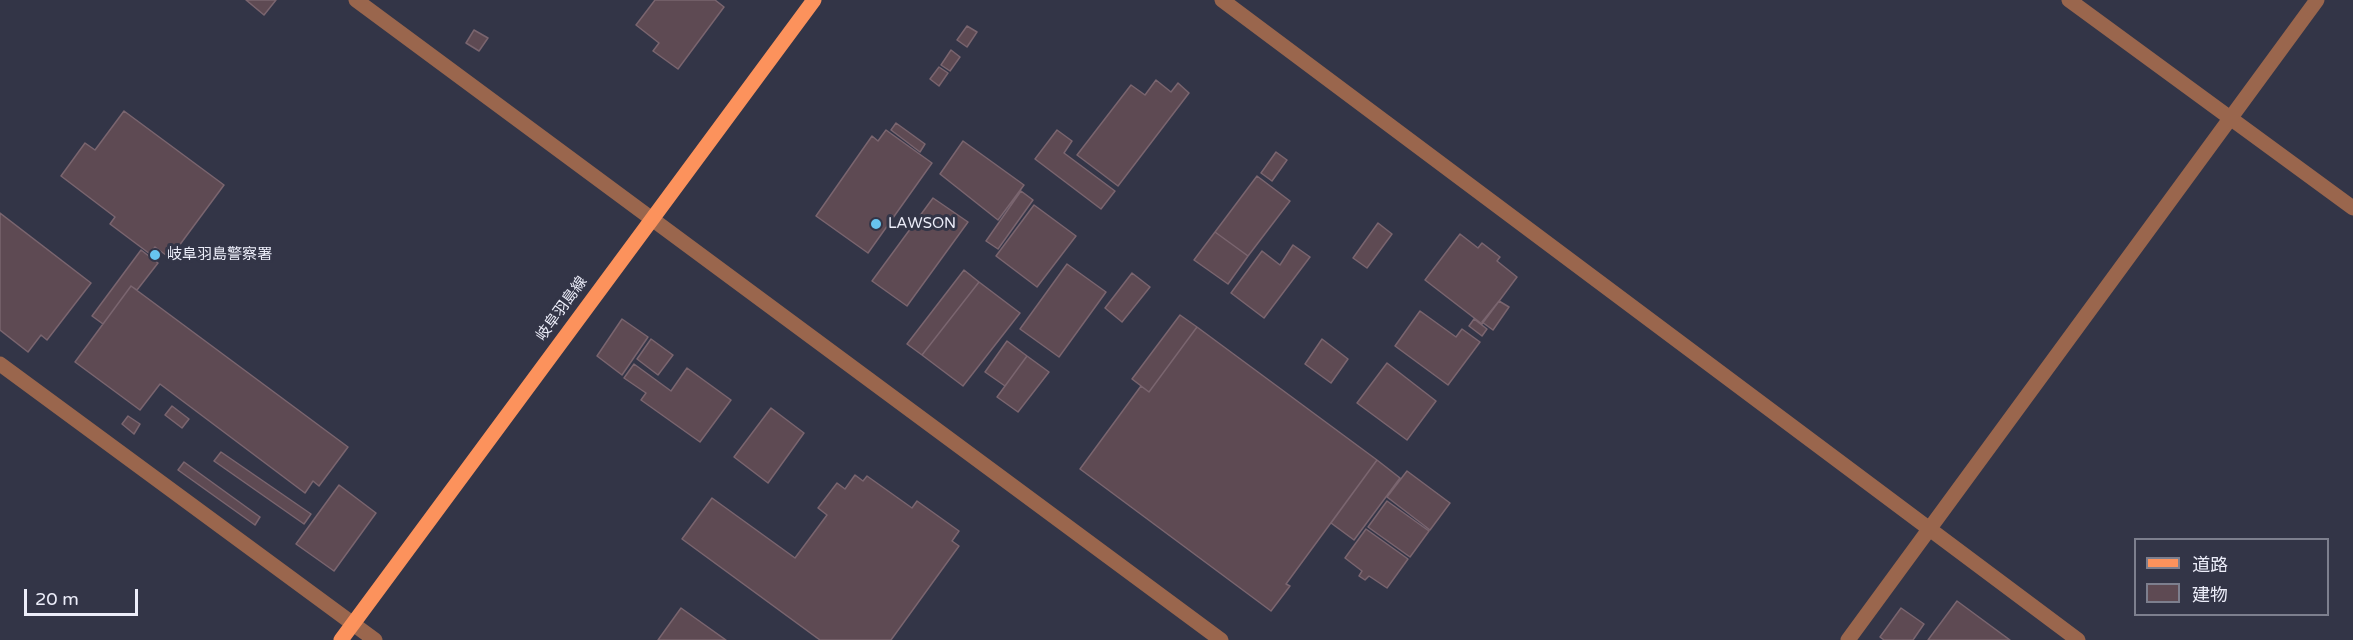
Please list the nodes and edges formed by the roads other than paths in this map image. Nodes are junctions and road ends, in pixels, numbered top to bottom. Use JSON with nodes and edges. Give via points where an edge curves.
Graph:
{"nodes":[{"id":1,"x":356,"y":0,"type":"edge"},
{"id":2,"x":814,"y":0,"type":"edge"},
{"id":3,"x":1222,"y":0,"type":"edge"},
{"id":4,"x":2069,"y":0,"type":"edge"},
{"id":5,"x":2317,"y":0,"type":"edge"},
{"id":6,"x":2230,"y":118,"type":"junction"},
{"id":7,"x":2353,"y":208,"type":"edge"},
{"id":8,"x":651,"y":219,"type":"junction"},
{"id":9,"x":0,"y":364,"type":"edge"},
{"id":10,"x":1929,"y":531,"type":"junction"},
{"id":11,"x":353,"y":624,"type":"junction"},
{"id":12,"x":341,"y":640,"type":"edge"},
{"id":13,"x":375,"y":640,"type":"edge"},
{"id":14,"x":1221,"y":640,"type":"edge"},
{"id":15,"x":1848,"y":640,"type":"edge"},
{"id":16,"x":2078,"y":640,"type":"edge"}],
"edges":[{"from":1,"to":8,"type":"street"},
{"from":2,"to":8,"type":"main road","name":"岐阜羽島線"},
{"from":3,"to":10,"type":"street"},
{"from":4,"to":6,"type":"street"},
{"from":5,"to":6,"type":"street"},
{"from":6,"to":7,"type":"street"},
{"from":6,"to":10,"type":"street"},
{"from":8,"to":11,"type":"main road","name":"岐阜羽島線"},
{"from":8,"to":14,"type":"street"},
{"from":9,"to":11,"type":"street"},
{"from":10,"to":15,"type":"street"},
{"from":10,"to":16,"type":"street"},
{"from":11,"to":12,"type":"main road","name":"岐阜羽島線"},
{"from":11,"to":13,"type":"street"}]}
